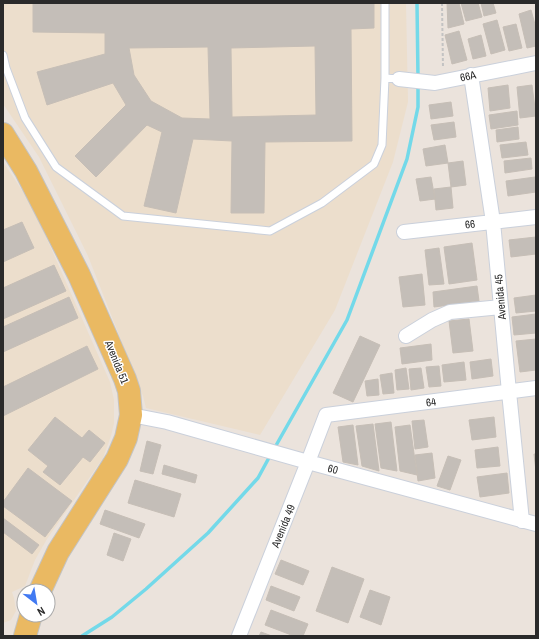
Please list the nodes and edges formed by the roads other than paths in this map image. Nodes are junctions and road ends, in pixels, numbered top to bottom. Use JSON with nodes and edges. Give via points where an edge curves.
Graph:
{"nodes":[{"id":1,"x":385,"y":3,"type":"edge"},
{"id":2,"x":3,"y":55,"type":"edge"},
{"id":3,"x":536,"y":62,"type":"edge"},
{"id":4,"x":471,"y":75,"type":"junction"},
{"id":5,"x":392,"y":79,"type":"junction"},
{"id":6,"x":3,"y":134,"type":"edge"},
{"id":7,"x":536,"y":217,"type":"edge"},
{"id":8,"x":493,"y":222,"type":"junction"},
{"id":9,"x":404,"y":232,"type":"dead end"},
{"id":10,"x":501,"y":308,"type":"junction"},
{"id":11,"x":406,"y":336,"type":"dead end"},
{"id":12,"x":536,"y":388,"type":"edge"},
{"id":13,"x":509,"y":392,"type":"junction"},
{"id":14,"x":131,"y":415,"type":"junction"},
{"id":15,"x":326,"y":415,"type":"joint"},
{"id":16,"x":308,"y":462,"type":"junction"},
{"id":17,"x":529,"y":522,"type":"edge"},
{"id":18,"x":44,"y":583,"type":"edge"},
{"id":19,"x":29,"y":623,"type":"edge"},
{"id":20,"x":25,"y":636,"type":"edge"},
{"id":21,"x":239,"y":636,"type":"edge"}],
"edges":[{"from":1,"to":5,"type":"lane"},
{"from":2,"to":5,"type":"lane","via":[[25,118],[56,166],[123,216],[270,231],[322,203],[374,164],[382,145]]},
{"from":3,"to":4,"type":"street","name":"66A"},
{"from":4,"to":5,"type":"street","name":"66A","via":[[439,82]]},
{"from":4,"to":8,"type":"street","name":"Avenida 45"},
{"from":6,"to":14,"type":"main road","name":"Avenida 51","via":[[30,178],[79,275],[125,379]]},
{"from":7,"to":8,"type":"street","name":"66"},
{"from":8,"to":9,"type":"street","name":"66"},
{"from":8,"to":10,"type":"street","name":"Avenida 45"},
{"from":10,"to":11,"type":"street","via":[[450,312]]},
{"from":10,"to":13,"type":"street","name":"Avenida 45"},
{"from":12,"to":13,"type":"street","name":"64"},
{"from":13,"to":15,"type":"street","name":"64"},
{"from":13,"to":17,"type":"street","name":"Avenida 45"},
{"from":14,"to":16,"type":"street","name":"60","via":[[166,422]]},
{"from":14,"to":18,"type":"main road","name":"Avenida 51","via":[[126,438],[117,459],[58,552]]},
{"from":15,"to":16,"type":"street","name":"Avenida 49"},
{"from":16,"to":17,"type":"street","name":"60"},
{"from":16,"to":21,"type":"street","name":"Avenida 49"},
{"from":19,"to":20,"type":"main road"}]}
